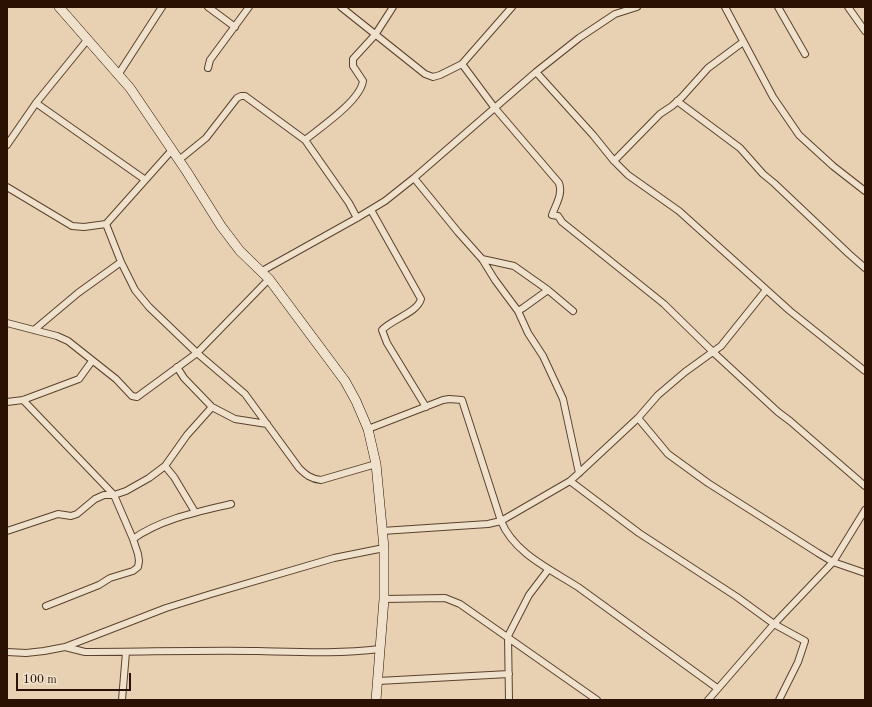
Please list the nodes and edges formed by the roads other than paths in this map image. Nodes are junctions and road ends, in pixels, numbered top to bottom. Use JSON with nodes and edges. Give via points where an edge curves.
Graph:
{"nodes":[{"id":1,"x":59,"y":7,"type":"edge"},
{"id":2,"x":162,"y":7,"type":"edge"},
{"id":3,"x":208,"y":7,"type":"edge"},
{"id":4,"x":249,"y":7,"type":"edge"},
{"id":5,"x":341,"y":7,"type":"edge"},
{"id":6,"x":393,"y":7,"type":"edge"},
{"id":7,"x":512,"y":7,"type":"edge"},
{"id":8,"x":637,"y":7,"type":"edge"},
{"id":9,"x":725,"y":7,"type":"edge"},
{"id":10,"x":778,"y":7,"type":"edge"},
{"id":11,"x":848,"y":7,"type":"edge"},
{"id":12,"x":235,"y":27,"type":"junction"},
{"id":13,"x":865,"y":31,"type":"edge"},
{"id":14,"x":374,"y":35,"type":"junction"},
{"id":15,"x":88,"y":39,"type":"junction"},
{"id":16,"x":743,"y":42,"type":"junction"},
{"id":17,"x":805,"y":54,"type":"dead end"},
{"id":18,"x":462,"y":64,"type":"junction"},
{"id":19,"x":208,"y":68,"type":"dead end"},
{"id":20,"x":536,"y":72,"type":"junction"},
{"id":21,"x":118,"y":75,"type":"junction"},
{"id":22,"x":677,"y":101,"type":"junction"},
{"id":23,"x":36,"y":103,"type":"junction"},
{"id":24,"x":494,"y":107,"type":"junction"},
{"id":25,"x":305,"y":140,"type":"junction"},
{"id":26,"x":7,"y":145,"type":"edge"},
{"id":27,"x":172,"y":150,"type":"junction"},
{"id":28,"x":179,"y":160,"type":"junction"},
{"id":29,"x":614,"y":161,"type":"junction"},
{"id":30,"x":414,"y":178,"type":"junction"},
{"id":31,"x":144,"y":179,"type":"junction"},
{"id":32,"x":7,"y":187,"type":"edge"},
{"id":33,"x":865,"y":191,"type":"edge"},
{"id":34,"x":371,"y":210,"type":"junction"},
{"id":35,"x":357,"y":218,"type":"junction"},
{"id":36,"x":106,"y":224,"type":"junction"},
{"id":37,"x":482,"y":259,"type":"junction"},
{"id":38,"x":121,"y":262,"type":"junction"},
{"id":39,"x":865,"y":268,"type":"edge"},
{"id":40,"x":262,"y":271,"type":"junction"},
{"id":41,"x":269,"y":279,"type":"junction"},
{"id":42,"x":548,"y":290,"type":"junction"},
{"id":43,"x":766,"y":290,"type":"junction"},
{"id":44,"x":518,"y":311,"type":"junction"},
{"id":45,"x":573,"y":312,"type":"dead end"},
{"id":46,"x":7,"y":323,"type":"edge"},
{"id":47,"x":34,"y":330,"type":"junction"},
{"id":48,"x":713,"y":352,"type":"junction"},
{"id":49,"x":197,"y":353,"type":"junction"},
{"id":50,"x":92,"y":361,"type":"junction"},
{"id":51,"x":177,"y":367,"type":"junction"},
{"id":52,"x":865,"y":371,"type":"edge"},
{"id":53,"x":23,"y":400,"type":"junction"},
{"id":54,"x":7,"y":402,"type":"edge"},
{"id":55,"x":212,"y":407,"type":"junction"},
{"id":56,"x":426,"y":407,"type":"junction"},
{"id":57,"x":638,"y":418,"type":"junction"},
{"id":58,"x":267,"y":424,"type":"junction"},
{"id":59,"x":368,"y":429,"type":"junction"},
{"id":60,"x":376,"y":464,"type":"junction"},
{"id":61,"x":164,"y":466,"type":"junction"},
{"id":62,"x":579,"y":473,"type":"junction"},
{"id":63,"x":570,"y":481,"type":"junction"},
{"id":64,"x":865,"y":486,"type":"edge"},
{"id":65,"x":114,"y":495,"type":"junction"},
{"id":66,"x":231,"y":504,"type":"dead end"},
{"id":67,"x":865,"y":510,"type":"edge"},
{"id":68,"x":195,"y":512,"type":"junction"},
{"id":69,"x":501,"y":522,"type":"junction"},
{"id":70,"x":7,"y":531,"type":"edge"},
{"id":71,"x":382,"y":531,"type":"junction"},
{"id":72,"x":133,"y":539,"type":"junction"},
{"id":73,"x":384,"y":548,"type":"junction"},
{"id":74,"x":833,"y":562,"type":"junction"},
{"id":75,"x":548,"y":570,"type":"junction"},
{"id":76,"x":865,"y":573,"type":"edge"},
{"id":77,"x":384,"y":599,"type":"junction"},
{"id":78,"x":46,"y":606,"type":"dead end"},
{"id":79,"x":774,"y":624,"type":"junction"},
{"id":80,"x":508,"y":636,"type":"junction"},
{"id":81,"x":64,"y":647,"type":"junction"},
{"id":82,"x":380,"y":649,"type":"junction"},
{"id":83,"x":7,"y":652,"type":"edge"},
{"id":84,"x":126,"y":652,"type":"junction"},
{"id":85,"x":509,"y":674,"type":"junction"},
{"id":86,"x":378,"y":681,"type":"junction"},
{"id":87,"x":717,"y":688,"type":"junction"},
{"id":88,"x":122,"y":700,"type":"edge"},
{"id":89,"x":376,"y":700,"type":"edge"},
{"id":90,"x":509,"y":700,"type":"edge"},
{"id":91,"x":597,"y":700,"type":"edge"},
{"id":92,"x":708,"y":700,"type":"edge"},
{"id":93,"x":780,"y":700,"type":"edge"}],
"edges":[{"from":1,"to":15,"type":"street"},
{"from":2,"to":21,"type":"street"},
{"from":3,"to":12,"type":"street"},
{"from":4,"to":12,"type":"street"},
{"from":5,"to":14,"type":"street"},
{"from":6,"to":14,"type":"street"},
{"from":7,"to":18,"type":"street"},
{"from":8,"to":20,"type":"street","via":[[615,14]]},
{"from":9,"to":16,"type":"street"},
{"from":10,"to":17,"type":"street"},
{"from":11,"to":13,"type":"street"},
{"from":12,"to":19,"type":"street","via":[[210,60]]},
{"from":14,"to":18,"type":"street","via":[[425,74],[433,77]]},
{"from":14,"to":25,"type":"street","via":[[353,59],[353,66],[363,81],[362,88],[353,101]]},
{"from":15,"to":21,"type":"street"},
{"from":15,"to":23,"type":"street"},
{"from":16,"to":22,"type":"street","via":[[708,68]]},
{"from":16,"to":33,"type":"street","via":[[773,96],[799,135]]},
{"from":18,"to":24,"type":"street"},
{"from":20,"to":24,"type":"street"},
{"from":20,"to":29,"type":"street"},
{"from":21,"to":27,"type":"street","via":[[130,88]]},
{"from":22,"to":29,"type":"street","via":[[660,114]]},
{"from":22,"to":39,"type":"street","via":[[740,148],[763,174]]},
{"from":23,"to":26,"type":"street"},
{"from":23,"to":31,"type":"street"},
{"from":24,"to":30,"type":"street"},
{"from":24,"to":48,"type":"street","via":[[559,183],[561,194],[552,214],[558,216],[562,222],[664,304]]},
{"from":25,"to":28,"type":"street","via":[[245,96],[241,96],[206,138]]},
{"from":25,"to":35,"type":"street"},
{"from":27,"to":28,"type":"street"},
{"from":27,"to":31,"type":"street"},
{"from":28,"to":40,"type":"street","via":[[221,226],[240,250]]},
{"from":29,"to":43,"type":"street","via":[[628,175],[679,211]]},
{"from":30,"to":34,"type":"street"},
{"from":30,"to":37,"type":"street"},
{"from":31,"to":36,"type":"street"},
{"from":32,"to":36,"type":"street","via":[[72,226]]},
{"from":34,"to":35,"type":"street"},
{"from":34,"to":56,"type":"street","via":[[421,299],[420,304],[382,330],[387,343]]},
{"from":35,"to":40,"type":"street"},
{"from":36,"to":38,"type":"street"},
{"from":37,"to":42,"type":"street","via":[[514,266]]},
{"from":37,"to":44,"type":"street"},
{"from":38,"to":47,"type":"street","via":[[78,293]]},
{"from":38,"to":49,"type":"street","via":[[135,290],[149,307]]},
{"from":40,"to":41,"type":"street"},
{"from":41,"to":49,"type":"street"},
{"from":41,"to":59,"type":"street","via":[[345,381]]},
{"from":42,"to":44,"type":"street"},
{"from":42,"to":45,"type":"street"},
{"from":43,"to":48,"type":"street","via":[[721,346]]},
{"from":43,"to":52,"type":"street"},
{"from":44,"to":62,"type":"street","via":[[563,398]]},
{"from":46,"to":47,"type":"street"},
{"from":47,"to":50,"type":"street","via":[[68,341]]},
{"from":48,"to":57,"type":"street","via":[[658,395]]},
{"from":48,"to":64,"type":"street","via":[[778,412]]},
{"from":49,"to":51,"type":"street"},
{"from":49,"to":58,"type":"street","via":[[245,394]]},
{"from":50,"to":51,"type":"street","via":[[135,397]]},
{"from":50,"to":53,"type":"street","via":[[79,378]]},
{"from":51,"to":55,"type":"street"},
{"from":53,"to":54,"type":"street"},
{"from":53,"to":65,"type":"street"},
{"from":55,"to":58,"type":"street","via":[[235,419]]},
{"from":55,"to":61,"type":"street"},
{"from":56,"to":59,"type":"street"},
{"from":56,"to":69,"type":"street","via":[[443,400],[462,400]]},
{"from":57,"to":62,"type":"street"},
{"from":57,"to":74,"type":"street","via":[[668,454],[714,487]]},
{"from":58,"to":60,"type":"street","via":[[299,468],[312,479],[321,480]]},
{"from":59,"to":60,"type":"street"},
{"from":60,"to":71,"type":"street"},
{"from":61,"to":65,"type":"street","via":[[149,478]]},
{"from":61,"to":68,"type":"street","via":[[174,477]]},
{"from":62,"to":63,"type":"street"},
{"from":63,"to":69,"type":"street"},
{"from":63,"to":79,"type":"street","via":[[639,533]]},
{"from":65,"to":70,"type":"street","via":[[104,495],[95,499],[77,514],[58,514]]},
{"from":65,"to":72,"type":"street"},
{"from":66,"to":68,"type":"street"},
{"from":67,"to":74,"type":"street"},
{"from":68,"to":72,"type":"street","via":[[161,523]]},
{"from":69,"to":71,"type":"street"},
{"from":69,"to":75,"type":"street","via":[[517,545]]},
{"from":71,"to":73,"type":"street"},
{"from":72,"to":78,"type":"street","via":[[139,561],[138,567],[133,571],[110,578],[99,585]]},
{"from":73,"to":77,"type":"street"},
{"from":73,"to":81,"type":"street","via":[[334,558],[211,594],[166,608]]},
{"from":74,"to":76,"type":"street"},
{"from":74,"to":79,"type":"street"},
{"from":75,"to":80,"type":"street","via":[[529,595]]},
{"from":75,"to":87,"type":"street","via":[[578,587]]},
{"from":77,"to":80,"type":"street","via":[[445,598],[460,604]]},
{"from":77,"to":82,"type":"street"},
{"from":79,"to":87,"type":"street"},
{"from":79,"to":93,"type":"street","via":[[805,641]]},
{"from":80,"to":85,"type":"street"},
{"from":80,"to":91,"type":"street"},
{"from":81,"to":83,"type":"street","via":[[26,653]]},
{"from":81,"to":84,"type":"street","via":[[85,652]]},
{"from":82,"to":84,"type":"street","via":[[336,653]]},
{"from":82,"to":86,"type":"street"},
{"from":84,"to":88,"type":"street"},
{"from":85,"to":86,"type":"street"},
{"from":85,"to":90,"type":"street"},
{"from":86,"to":89,"type":"street"},
{"from":87,"to":92,"type":"street"}]}
